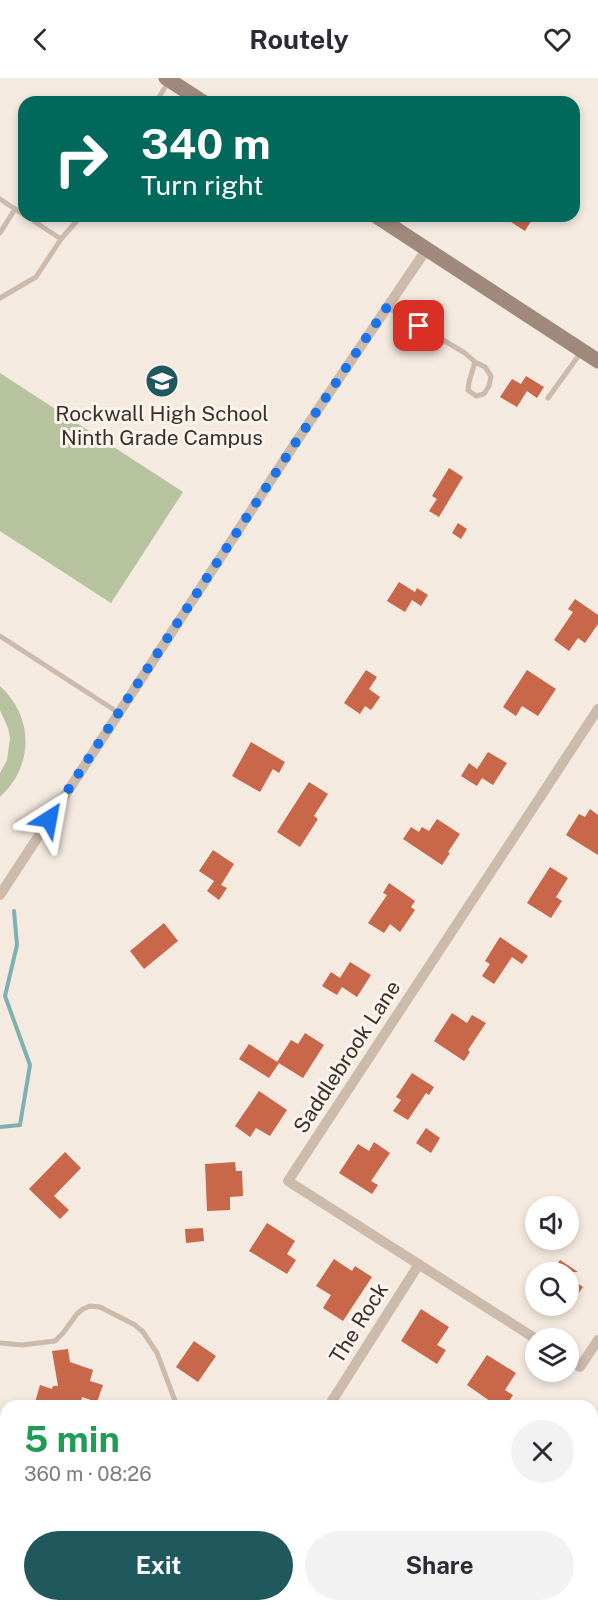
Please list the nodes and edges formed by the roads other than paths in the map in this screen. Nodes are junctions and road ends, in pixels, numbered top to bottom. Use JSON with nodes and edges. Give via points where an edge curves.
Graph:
{"nodes":[{"id":1,"x":168,"y":79,"type":"edge"},
{"id":2,"x":159,"y":96,"type":"edge"},
{"id":3,"x":194,"y":96,"type":"edge"},
{"id":4,"x":0,"y":199,"type":"edge"},
{"id":5,"x":15,"y":209,"type":"junction"},
{"id":6,"x":18,"y":211,"type":"edge"},
{"id":7,"x":36,"y":222,"type":"edge"},
{"id":8,"x":76,"y":222,"type":"edge"},
{"id":9,"x":385,"y":222,"type":"edge"},
{"id":10,"x":0,"y":233,"type":"edge"},
{"id":11,"x":61,"y":239,"type":"junction"},
{"id":12,"x":426,"y":250,"type":"junction"},
{"id":13,"x":0,"y":298,"type":"edge"},
{"id":14,"x":387,"y":307,"type":"junction"},
{"id":15,"x":582,"y":351,"type":"junction"},
{"id":16,"x":598,"y":361,"type":"edge"},
{"id":17,"x":475,"y":362,"type":"junction"},
{"id":18,"x":548,"y":398,"type":"dead end"},
{"id":19,"x":0,"y":636,"type":"edge"},
{"id":20,"x":598,"y":709,"type":"edge"},
{"id":21,"x":118,"y":714,"type":"junction"},
{"id":22,"x":0,"y":895,"type":"edge"},
{"id":23,"x":419,"y":1264,"type":"junction"},
{"id":24,"x":525,"y":1332,"type":"edge"},
{"id":25,"x":598,"y":1340,"type":"edge"},
{"id":26,"x":0,"y":1343,"type":"edge"},
{"id":27,"x":579,"y":1366,"type":"edge"},
{"id":28,"x":175,"y":1400,"type":"edge"},
{"id":29,"x":333,"y":1400,"type":"edge"}],
"edges":[{"from":1,"to":2,"type":"lane"},
{"from":1,"to":3,"type":"street"},
{"from":4,"to":5,"type":"lane"},
{"from":5,"to":6,"type":"lane"},
{"from":5,"to":10,"type":"lane"},
{"from":7,"to":11,"type":"lane"},
{"from":8,"to":11,"type":"lane"},
{"from":9,"to":12,"type":"street"},
{"from":11,"to":13,"type":"lane","via":[[36,277]]},
{"from":12,"to":14,"type":"street"},
{"from":12,"to":15,"type":"street"},
{"from":14,"to":17,"type":"lane"},
{"from":14,"to":21,"type":"street"},
{"from":15,"to":16,"type":"street"},
{"from":15,"to":18,"type":"lane"},
{"from":17,"to":17,"type":"lane","via":[[468,390],[476,396],[484,394],[491,376]]},
{"from":19,"to":21,"type":"lane"},
{"from":20,"to":23,"type":"street","name":"Saddlebrook Lane","via":[[288,1181]]},
{"from":21,"to":22,"type":"street"},
{"from":23,"to":24,"type":"street","name":"Saddlebrook Lane"},
{"from":23,"to":29,"type":"street","name":"The Rock"},
{"from":25,"to":27,"type":"street"},
{"from":26,"to":28,"type":"lane","via":[[55,1341],[83,1309],[100,1307],[143,1332],[157,1353]]}]}
